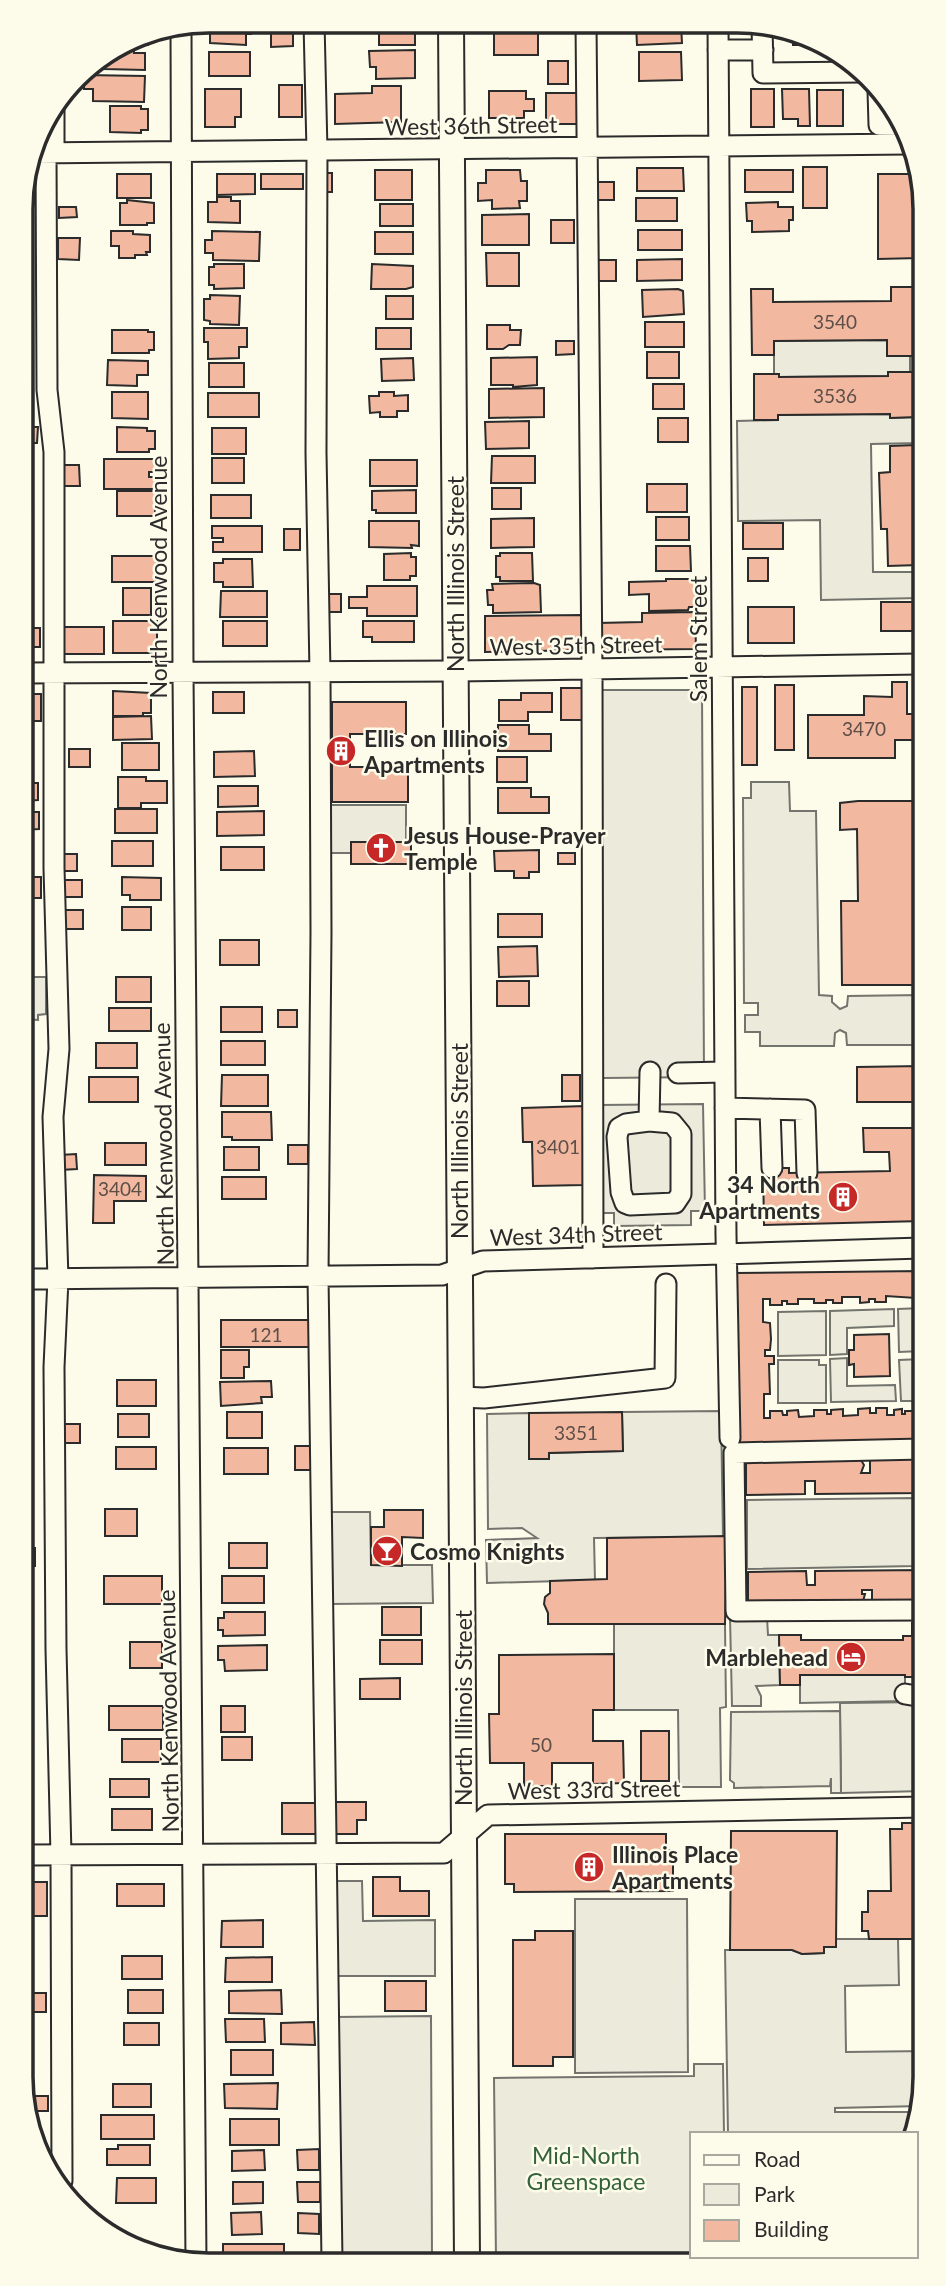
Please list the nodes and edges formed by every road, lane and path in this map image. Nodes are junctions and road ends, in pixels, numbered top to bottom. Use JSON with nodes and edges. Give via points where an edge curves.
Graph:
{"nodes":[{"id":1,"x":586,"y":33,"type":"edge"},
{"id":2,"x":718,"y":33,"type":"edge"},
{"id":3,"x":314,"y":34,"type":"edge"},
{"id":4,"x":451,"y":34,"type":"edge"},
{"id":5,"x":762,"y":35,"type":"edge"},
{"id":6,"x":181,"y":36,"type":"edge"},
{"id":7,"x":718,"y":50,"type":"junction"},
{"id":8,"x":762,"y":50,"type":"junction"},
{"id":9,"x":846,"y":72,"type":"edge"},
{"id":10,"x":881,"y":110,"type":"edge"},
{"id":11,"x":885,"y":131,"type":"edge"},
{"id":12,"x":719,"y":147,"type":"junction"},
{"id":13,"x":587,"y":148,"type":"junction"},
{"id":14,"x":452,"y":150,"type":"junction"},
{"id":15,"x":317,"y":151,"type":"junction"},
{"id":16,"x":45,"y":153,"type":"edge"},
{"id":17,"x":181,"y":153,"type":"junction"},
{"id":18,"x":913,"y":664,"type":"edge"},
{"id":19,"x":723,"y":667,"type":"junction"},
{"id":20,"x":592,"y":669,"type":"junction"},
{"id":21,"x":456,"y":671,"type":"junction"},
{"id":22,"x":320,"y":672,"type":"junction"},
{"id":23,"x":34,"y":673,"type":"edge"},
{"id":24,"x":53,"y":673,"type":"junction"},
{"id":25,"x":183,"y":673,"type":"junction"},
{"id":26,"x":650,"y":1072,"type":"dead end"},
{"id":27,"x":725,"y":1072,"type":"junction"},
{"id":28,"x":678,"y":1073,"type":"dead end"},
{"id":29,"x":725,"y":1108,"type":"junction"},
{"id":30,"x":770,"y":1109,"type":"junction"},
{"id":31,"x":649,"y":1121,"type":"junction"},
{"id":32,"x":772,"y":1168,"type":"dead end"},
{"id":33,"x":807,"y":1173,"type":"dead end"},
{"id":34,"x":912,"y":1248,"type":"edge"},
{"id":35,"x":726,"y":1254,"type":"junction"},
{"id":36,"x":593,"y":1258,"type":"junction"},
{"id":37,"x":460,"y":1268,"type":"junction"},
{"id":38,"x":318,"y":1276,"type":"junction"},
{"id":39,"x":189,"y":1277,"type":"junction"},
{"id":40,"x":33,"y":1279,"type":"edge"},
{"id":41,"x":58,"y":1279,"type":"junction"},
{"id":42,"x":666,"y":1284,"type":"dead end"},
{"id":43,"x":461,"y":1397,"type":"junction"},
{"id":44,"x":730,"y":1438,"type":"dead end"},
{"id":45,"x":912,"y":1449,"type":"edge"},
{"id":46,"x":912,"y":1610,"type":"edge"},
{"id":47,"x":912,"y":1806,"type":"edge"},
{"id":48,"x":464,"y":1835,"type":"junction"},
{"id":49,"x":61,"y":1854,"type":"junction"},
{"id":50,"x":194,"y":1854,"type":"junction"},
{"id":51,"x":327,"y":1854,"type":"junction"},
{"id":52,"x":33,"y":1855,"type":"edge"},
{"id":53,"x":62,"y":2173,"type":"edge"},
{"id":54,"x":196,"y":2252,"type":"edge"},
{"id":55,"x":332,"y":2253,"type":"edge"},
{"id":56,"x":467,"y":2253,"type":"edge"}],
"edges":[{"from":1,"to":13,"type":"street"},
{"from":2,"to":7,"type":"street","name":"Salem Street"},
{"from":3,"to":15,"type":"street"},
{"from":4,"to":14,"type":"main road","name":"North Illinois Street"},
{"from":5,"to":8,"type":"street"},
{"from":6,"to":17,"type":"street","name":"North Kenwood Avenue"},
{"from":7,"to":8,"type":"street"},
{"from":7,"to":12,"type":"street","name":"Salem Street"},
{"from":8,"to":9,"type":"street","via":[[762,73]]},
{"from":10,"to":11,"type":"street"},
{"from":11,"to":12,"type":"street","name":"West 36th Street"},
{"from":12,"to":13,"type":"street","name":"West 36th Street"},
{"from":12,"to":19,"type":"street","name":"Salem Street"},
{"from":13,"to":14,"type":"street","name":"West 36th Street"},
{"from":13,"to":20,"type":"street"},
{"from":14,"to":15,"type":"street","name":"West 36th Street"},
{"from":14,"to":21,"type":"main road","name":"North Illinois Street"},
{"from":15,"to":17,"type":"street","name":"West 36th Street"},
{"from":15,"to":22,"type":"street"},
{"from":16,"to":17,"type":"street","name":"West 36th Street"},
{"from":16,"to":24,"type":"street","via":[[47,390],[54,452]]},
{"from":17,"to":25,"type":"street","name":"North Kenwood Avenue"},
{"from":18,"to":19,"type":"street","name":"West 35th Street"},
{"from":19,"to":20,"type":"street","name":"West 35th Street"},
{"from":19,"to":27,"type":"street","name":"Salem Street"},
{"from":20,"to":21,"type":"street","name":"West 35th Street"},
{"from":20,"to":36,"type":"street"},
{"from":21,"to":22,"type":"street","name":"West 35th Street"},
{"from":21,"to":37,"type":"main road","name":"North Illinois Street"},
{"from":22,"to":25,"type":"street","name":"West 35th Street"},
{"from":22,"to":38,"type":"street"},
{"from":23,"to":24,"type":"street","name":"West 35th Street"},
{"from":24,"to":25,"type":"street","name":"West 35th Street"},
{"from":24,"to":41,"type":"street","via":[[59,1049],[53,1117]]},
{"from":25,"to":39,"type":"street","name":"North Kenwood Avenue"},
{"from":26,"to":31,"type":"street"},
{"from":27,"to":28,"type":"street"},
{"from":27,"to":29,"type":"street","name":"Salem Street"},
{"from":29,"to":30,"type":"street"},
{"from":29,"to":35,"type":"street","name":"Salem Street"},
{"from":30,"to":32,"type":"street"},
{"from":30,"to":33,"type":"street","via":[[805,1110]]},
{"from":31,"to":31,"type":"street","via":[[619,1128],[621,1192],[630,1205],[675,1203],[681,1194],[681,1134],[672,1123]]},
{"from":34,"to":35,"type":"street","name":"West 34th Street"},
{"from":35,"to":36,"type":"street","name":"West 34th Street"},
{"from":35,"to":44,"type":"street","name":"Salem Street"},
{"from":36,"to":37,"type":"street","name":"West 34th Street","via":[[483,1261]]},
{"from":37,"to":38,"type":"street","name":"West 34th Street","via":[[442,1275]]},
{"from":37,"to":43,"type":"main road","name":"North Illinois Street"},
{"from":38,"to":39,"type":"street","name":"West 34th Street"},
{"from":38,"to":51,"type":"street"},
{"from":39,"to":41,"type":"street","name":"West 34th Street"},
{"from":39,"to":50,"type":"street","name":"North Kenwood Avenue"},
{"from":40,"to":41,"type":"street","name":"West 34th Street"},
{"from":41,"to":49,"type":"street","via":[[54,1367]]},
{"from":42,"to":43,"type":"street","via":[[665,1378]]},
{"from":43,"to":48,"type":"main road","name":"North Illinois Street"},
{"from":45,"to":46,"type":"street","via":[[734,1452],[736,1611]]},
{"from":47,"to":48,"type":"street","name":"West 33rd Street","via":[[837,1800],[488,1815]]},
{"from":48,"to":51,"type":"street","name":"West 33rd Street","via":[[444,1853]]},
{"from":48,"to":56,"type":"main road","name":"North Illinois Street"},
{"from":49,"to":50,"type":"street","name":"West 33rd Street"},
{"from":49,"to":52,"type":"street","name":"West 33rd Street"},
{"from":49,"to":53,"type":"street"},
{"from":50,"to":51,"type":"street","name":"West 33rd Street"},
{"from":50,"to":54,"type":"street","name":"North Kenwood Avenue"},
{"from":51,"to":55,"type":"street"}]}
